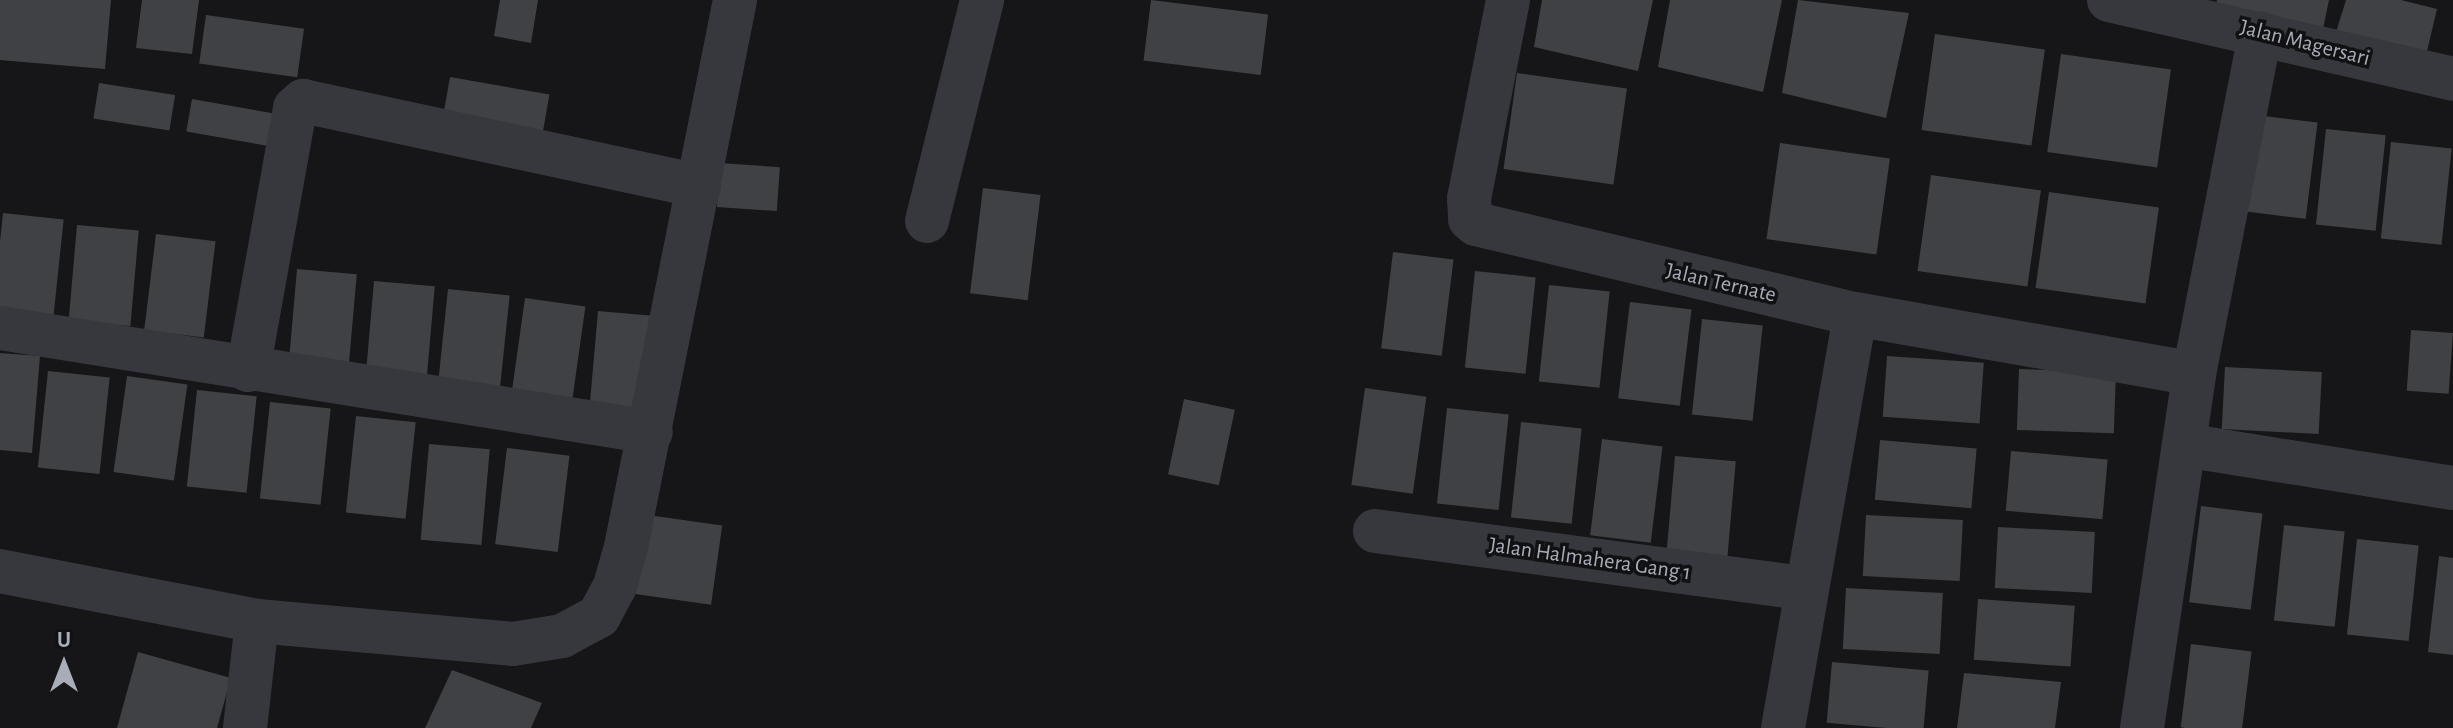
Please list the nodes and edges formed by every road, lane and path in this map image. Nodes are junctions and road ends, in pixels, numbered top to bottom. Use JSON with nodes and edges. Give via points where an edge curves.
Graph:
{"nodes":[{"id":1,"x":735,"y":0,"type":"edge"},
{"id":2,"x":982,"y":0,"type":"edge"},
{"id":3,"x":1508,"y":0,"type":"edge"},
{"id":4,"x":2109,"y":0,"type":"edge"},
{"id":5,"x":2208,"y":9,"type":"edge"},
{"id":6,"x":2260,"y":33,"type":"junction"},
{"id":7,"x":2453,"y":79,"type":"edge"},
{"id":8,"x":699,"y":186,"type":"junction"},
{"id":9,"x":927,"y":221,"type":"dead end"},
{"id":10,"x":1855,"y":314,"type":"junction"},
{"id":11,"x":0,"y":328,"type":"edge"},
{"id":12,"x":248,"y":370,"type":"junction"},
{"id":13,"x":2194,"y":374,"type":"junction"},
{"id":14,"x":651,"y":432,"type":"junction"},
{"id":15,"x":2184,"y":445,"type":"junction"},
{"id":16,"x":2453,"y":488,"type":"edge"},
{"id":17,"x":1375,"y":531,"type":"dead end"},
{"id":18,"x":0,"y":571,"type":"edge"},
{"id":19,"x":1804,"y":588,"type":"junction"},
{"id":20,"x":257,"y":621,"type":"junction"},
{"id":21,"x":245,"y":728,"type":"edge"},
{"id":22,"x":1783,"y":728,"type":"edge"},
{"id":23,"x":2142,"y":728,"type":"edge"}],
"edges":[{"from":1,"to":8,"type":"street"},
{"from":2,"to":9,"type":"street"},
{"from":3,"to":10,"type":"street","name":"Jalan Ternate","via":[[1469,198],[1470,219],[1484,227]]},
{"from":4,"to":5,"type":"street","name":"Jalan Magersari"},
{"from":5,"to":6,"type":"street","name":"Jalan Magersari"},
{"from":6,"to":7,"type":"street","name":"Jalan Magersari"},
{"from":6,"to":13,"type":"street"},
{"from":8,"to":12,"type":"street","via":[[303,101],[295,108]]},
{"from":8,"to":14,"type":"street"},
{"from":10,"to":13,"type":"street","name":"Jalan Ternate"},
{"from":10,"to":19,"type":"street"},
{"from":11,"to":12,"type":"street"},
{"from":12,"to":14,"type":"street"},
{"from":13,"to":15,"type":"street"},
{"from":14,"to":20,"type":"street","via":[[615,586],[599,616],[562,636],[513,644]]},
{"from":15,"to":16,"type":"street"},
{"from":15,"to":23,"type":"street"},
{"from":17,"to":19,"type":"street","name":"Jalan Halmahera Gang 1"},
{"from":18,"to":20,"type":"street"},
{"from":19,"to":22,"type":"street"},
{"from":20,"to":21,"type":"street"}]}
